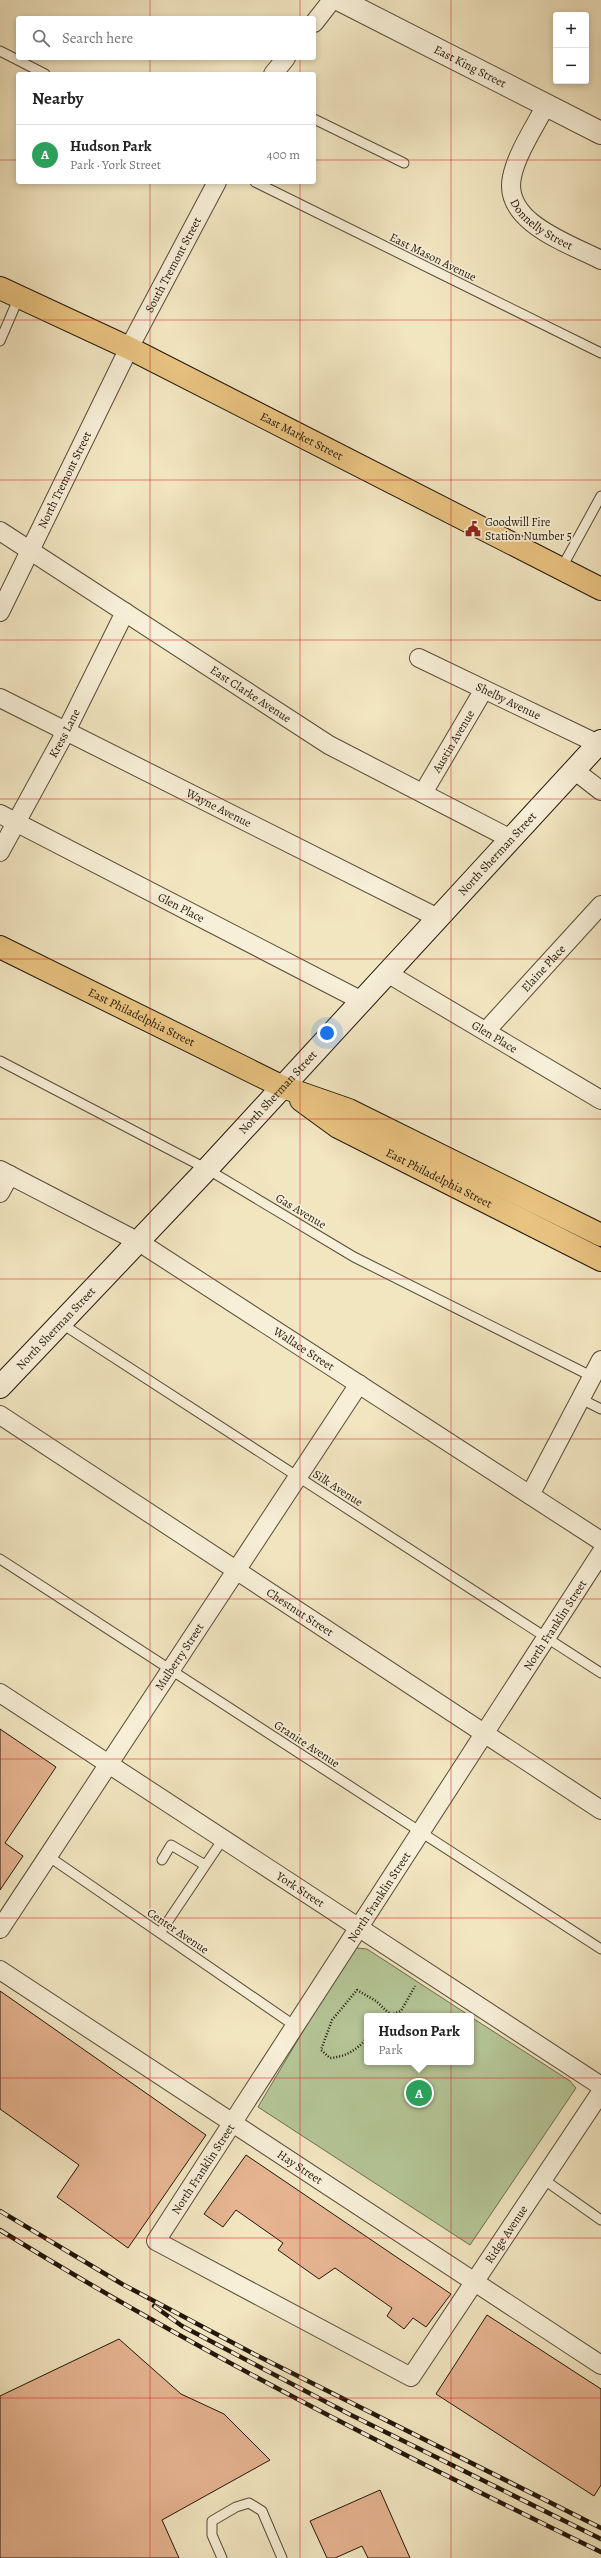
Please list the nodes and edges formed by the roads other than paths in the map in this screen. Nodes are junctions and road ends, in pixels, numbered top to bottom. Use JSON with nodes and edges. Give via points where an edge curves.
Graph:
{"nodes":[{"id":1,"x":332,"y":0,"type":"edge"},
{"id":2,"x":340,"y":0,"type":"edge"},
{"id":3,"x":316,"y":20,"type":"edge"},
{"id":4,"x":0,"y":51,"type":"edge"},
{"id":5,"x":16,"y":59,"type":"edge"},
{"id":6,"x":18,"y":60,"type":"edge"},
{"id":7,"x":284,"y":60,"type":"edge"},
{"id":8,"x":41,"y":72,"type":"edge"},
{"id":9,"x":275,"y":72,"type":"edge"},
{"id":10,"x":546,"y":105,"type":"junction"},
{"id":11,"x":316,"y":120,"type":"edge"},
{"id":12,"x":601,"y":133,"type":"edge"},
{"id":13,"x":404,"y":163,"type":"dead end"},
{"id":14,"x":216,"y":184,"type":"edge"},
{"id":15,"x":259,"y":184,"type":"edge"},
{"id":16,"x":601,"y":260,"type":"edge"},
{"id":17,"x":9,"y":293,"type":"edge"},
{"id":18,"x":0,"y":341,"type":"edge"},
{"id":19,"x":129,"y":348,"type":"junction"},
{"id":20,"x":601,"y":353,"type":"edge"},
{"id":21,"x":601,"y":496,"type":"edge"},
{"id":22,"x":0,"y":531,"type":"edge"},
{"id":23,"x":32,"y":551,"type":"junction"},
{"id":24,"x":561,"y":569,"type":"junction"},
{"id":25,"x":601,"y":589,"type":"edge"},
{"id":26,"x":0,"y":612,"type":"edge"},
{"id":27,"x":125,"y":612,"type":"junction"},
{"id":28,"x":418,"y":658,"type":"dead end"},
{"id":29,"x":483,"y":691,"type":"junction"},
{"id":30,"x":0,"y":698,"type":"edge"},
{"id":31,"x":65,"y":733,"type":"junction"},
{"id":32,"x":600,"y":742,"type":"edge"},
{"id":33,"x":574,"y":770,"type":"junction"},
{"id":34,"x":601,"y":791,"type":"edge"},
{"id":35,"x":423,"y":792,"type":"junction"},
{"id":36,"x":8,"y":818,"type":"edge"},
{"id":37,"x":511,"y":839,"type":"junction"},
{"id":38,"x":0,"y":852,"type":"edge"},
{"id":39,"x":601,"y":905,"type":"edge"},
{"id":40,"x":438,"y":918,"type":"junction"},
{"id":41,"x":0,"y":947,"type":"edge"},
{"id":42,"x":387,"y":973,"type":"junction"},
{"id":43,"x":362,"y":1001,"type":"junction"},
{"id":44,"x":486,"y":1030,"type":"junction"},
{"id":45,"x":0,"y":1061,"type":"edge"},
{"id":46,"x":283,"y":1087,"type":"junction"},
{"id":47,"x":601,"y":1100,"type":"edge"},
{"id":48,"x":207,"y":1169,"type":"junction"},
{"id":49,"x":5,"y":1172,"type":"edge"},
{"id":50,"x":0,"y":1193,"type":"edge"},
{"id":51,"x":601,"y":1235,"type":"edge"},
{"id":52,"x":139,"y":1242,"type":"junction"},
{"id":53,"x":601,"y":1260,"type":"edge"},
{"id":54,"x":62,"y":1324,"type":"junction"},
{"id":55,"x":601,"y":1360,"type":"edge"},
{"id":56,"x":593,"y":1377,"type":"junction"},
{"id":57,"x":359,"y":1384,"type":"junction"},
{"id":58,"x":0,"y":1387,"type":"edge"},
{"id":59,"x":581,"y":1399,"type":"junction"},
{"id":60,"x":601,"y":1409,"type":"edge"},
{"id":61,"x":0,"y":1415,"type":"edge"},
{"id":62,"x":298,"y":1476,"type":"junction"},
{"id":63,"x":530,"y":1495,"type":"junction"},
{"id":64,"x":601,"y":1541,"type":"edge"},
{"id":65,"x":601,"y":1553,"type":"edge"},
{"id":66,"x":0,"y":1559,"type":"edge"},
{"id":67,"x":236,"y":1570,"type":"junction"},
{"id":68,"x":547,"y":1637,"type":"junction"},
{"id":69,"x":171,"y":1670,"type":"junction"},
{"id":70,"x":601,"y":1672,"type":"edge"},
{"id":71,"x":0,"y":1693,"type":"edge"},
{"id":72,"x":484,"y":1733,"type":"junction"},
{"id":73,"x":109,"y":1763,"type":"junction"},
{"id":74,"x":601,"y":1810,"type":"edge"},
{"id":75,"x":421,"y":1832,"type":"junction"},
{"id":76,"x":223,"y":1838,"type":"junction"},
{"id":77,"x":48,"y":1856,"type":"junction"},
{"id":78,"x":162,"y":1860,"type":"dead end"},
{"id":79,"x":205,"y":1866,"type":"junction"},
{"id":80,"x":359,"y":1927,"type":"junction"},
{"id":81,"x":0,"y":1929,"type":"edge"},
{"id":82,"x":160,"y":1933,"type":"junction"},
{"id":83,"x":601,"y":1949,"type":"edge"},
{"id":84,"x":0,"y":1970,"type":"edge"},
{"id":85,"x":295,"y":2026,"type":"junction"},
{"id":86,"x":601,"y":2086,"type":"edge"},
{"id":87,"x":601,"y":2092,"type":"edge"},
{"id":88,"x":233,"y":2123,"type":"junction"},
{"id":89,"x":543,"y":2179,"type":"junction"},
{"id":90,"x":601,"y":2220,"type":"edge"},
{"id":91,"x":475,"y":2282,"type":"junction"},
{"id":92,"x":601,"y":2365,"type":"edge"},
{"id":93,"x":411,"y":2377,"type":"joint"},
{"id":94,"x":222,"y":2558,"type":"edge"},
{"id":95,"x":282,"y":2558,"type":"edge"}],
"edges":[{"from":1,"to":3,"type":"street"},
{"from":2,"to":10,"type":"main road","name":"East King Street"},
{"from":4,"to":5,"type":"lane"},
{"from":6,"to":8,"type":"lane"},
{"from":7,"to":9,"type":"street"},
{"from":10,"to":12,"type":"main road","name":"East King Street"},
{"from":10,"to":16,"type":"street","name":"Donnelly Street","via":[[512,177],[513,198],[527,220]]},
{"from":11,"to":13,"type":"lane"},
{"from":14,"to":19,"type":"street","name":"South Tremont Street"},
{"from":15,"to":20,"type":"lane","name":"East Mason Avenue"},
{"from":17,"to":18,"type":"lane"},
{"from":17,"to":19,"type":"main road","name":"East Market Street"},
{"from":19,"to":23,"type":"street","name":"North Tremont Street"},
{"from":19,"to":24,"type":"main road","name":"East Market Street"},
{"from":21,"to":24,"type":"lane"},
{"from":22,"to":23,"type":"street","name":"East Clarke Avenue"},
{"from":23,"to":26,"type":"street","name":"North Tremont Street"},
{"from":23,"to":27,"type":"street","name":"East Clarke Avenue"},
{"from":24,"to":25,"type":"main road","name":"East Market Street"},
{"from":27,"to":31,"type":"street","name":"Kress Lane"},
{"from":27,"to":35,"type":"street","name":"East Clarke Avenue","via":[[329,745]]},
{"from":28,"to":29,"type":"street","name":"Shelby Avenue"},
{"from":29,"to":32,"type":"street","name":"Shelby Avenue"},
{"from":29,"to":35,"type":"street","name":"Austin Avenue"},
{"from":30,"to":31,"type":"street","name":"Wayne Avenue"},
{"from":31,"to":36,"type":"street","name":"Kress Lane"},
{"from":31,"to":40,"type":"street","name":"Wayne Avenue"},
{"from":32,"to":33,"type":"main road","name":"North Sherman Street"},
{"from":33,"to":34,"type":"street"},
{"from":33,"to":37,"type":"main road","name":"North Sherman Street"},
{"from":35,"to":37,"type":"street","name":"East Clarke Avenue"},
{"from":36,"to":38,"type":"street","name":"Kress Lane"},
{"from":36,"to":43,"type":"street","name":"Glen Place"},
{"from":37,"to":40,"type":"main road","name":"North Sherman Street"},
{"from":39,"to":44,"type":"street","name":"Elaine Place"},
{"from":40,"to":42,"type":"main road","name":"North Sherman Street"},
{"from":41,"to":46,"type":"main road","name":"East Philadelphia Street"},
{"from":42,"to":43,"type":"main road","name":"North Sherman Street"},
{"from":42,"to":44,"type":"street","name":"Glen Place"},
{"from":43,"to":46,"type":"main road","name":"North Sherman Street"},
{"from":44,"to":47,"type":"street","name":"Glen Place"},
{"from":45,"to":48,"type":"lane","name":"Gas Avenue"},
{"from":46,"to":48,"type":"main road","name":"North Sherman Street"},
{"from":46,"to":51,"type":"main road","name":"East Philadelphia Street","via":[[349,1110]]},
{"from":46,"to":53,"type":"main road","name":"East Philadelphia Street","via":[[338,1127]]},
{"from":48,"to":52,"type":"main road","name":"North Sherman Street"},
{"from":48,"to":56,"type":"lane","name":"Gas Avenue","via":[[354,1257]]},
{"from":49,"to":50,"type":"street"},
{"from":49,"to":52,"type":"street","name":"Wallace Street"},
{"from":52,"to":54,"type":"main road","name":"North Sherman Street"},
{"from":52,"to":57,"type":"street","name":"Wallace Street"},
{"from":54,"to":58,"type":"main road","name":"North Sherman Street"},
{"from":54,"to":62,"type":"lane","name":"Silk Avenue"},
{"from":55,"to":56,"type":"street"},
{"from":56,"to":59,"type":"street"},
{"from":57,"to":62,"type":"street","name":"Mulberry Street"},
{"from":57,"to":63,"type":"street","name":"Wallace Street"},
{"from":59,"to":60,"type":"lane"},
{"from":59,"to":63,"type":"street"},
{"from":61,"to":67,"type":"street","name":"Chestnut Street"},
{"from":62,"to":67,"type":"street","name":"Mulberry Street"},
{"from":62,"to":68,"type":"lane","name":"Silk Avenue"},
{"from":63,"to":64,"type":"street","name":"Wallace Street"},
{"from":65,"to":68,"type":"street","name":"North Franklin Street"},
{"from":66,"to":69,"type":"lane","name":"Granite Avenue"},
{"from":67,"to":69,"type":"street","name":"Mulberry Street"},
{"from":67,"to":72,"type":"street","name":"Chestnut Street"},
{"from":68,"to":70,"type":"lane","name":"Silk Avenue"},
{"from":68,"to":72,"type":"street","name":"North Franklin Street"},
{"from":69,"to":73,"type":"street","name":"Mulberry Street"},
{"from":69,"to":75,"type":"lane","name":"Granite Avenue"},
{"from":71,"to":73,"type":"street","name":"York Street"},
{"from":72,"to":74,"type":"street","name":"Chestnut Street"},
{"from":72,"to":75,"type":"street","name":"North Franklin Street"},
{"from":73,"to":76,"type":"street","name":"York Street"},
{"from":73,"to":77,"type":"street","name":"Mulberry Street"},
{"from":75,"to":80,"type":"street","name":"North Franklin Street"},
{"from":75,"to":83,"type":"lane","name":"Granite Avenue"},
{"from":76,"to":79,"type":"lane"},
{"from":76,"to":80,"type":"street","name":"York Street"},
{"from":77,"to":81,"type":"street","name":"Mulberry Street"},
{"from":77,"to":82,"type":"lane","name":"Center Avenue"},
{"from":78,"to":79,"type":"lane","via":[[171,1844]]},
{"from":79,"to":82,"type":"lane"},
{"from":80,"to":85,"type":"street","name":"North Franklin Street"},
{"from":80,"to":86,"type":"street","name":"York Street"},
{"from":82,"to":85,"type":"lane","name":"Center Avenue"},
{"from":84,"to":88,"type":"street","name":"Hay Street"},
{"from":85,"to":88,"type":"street","name":"North Franklin Street"},
{"from":87,"to":89,"type":"street","name":"Ridge Avenue"},
{"from":88,"to":91,"type":"street","name":"Hay Street"},
{"from":88,"to":93,"type":"street","name":"North Franklin Street","via":[[156,2241]]},
{"from":89,"to":90,"type":"lane"},
{"from":89,"to":91,"type":"street","name":"Ridge Avenue"},
{"from":91,"to":92,"type":"street","name":"Hay Street"},
{"from":91,"to":93,"type":"street","name":"Ridge Avenue"},
{"from":94,"to":95,"type":"lane","via":[[212,2535],[212,2521],[236,2507],[249,2503],[262,2511]]}]}
